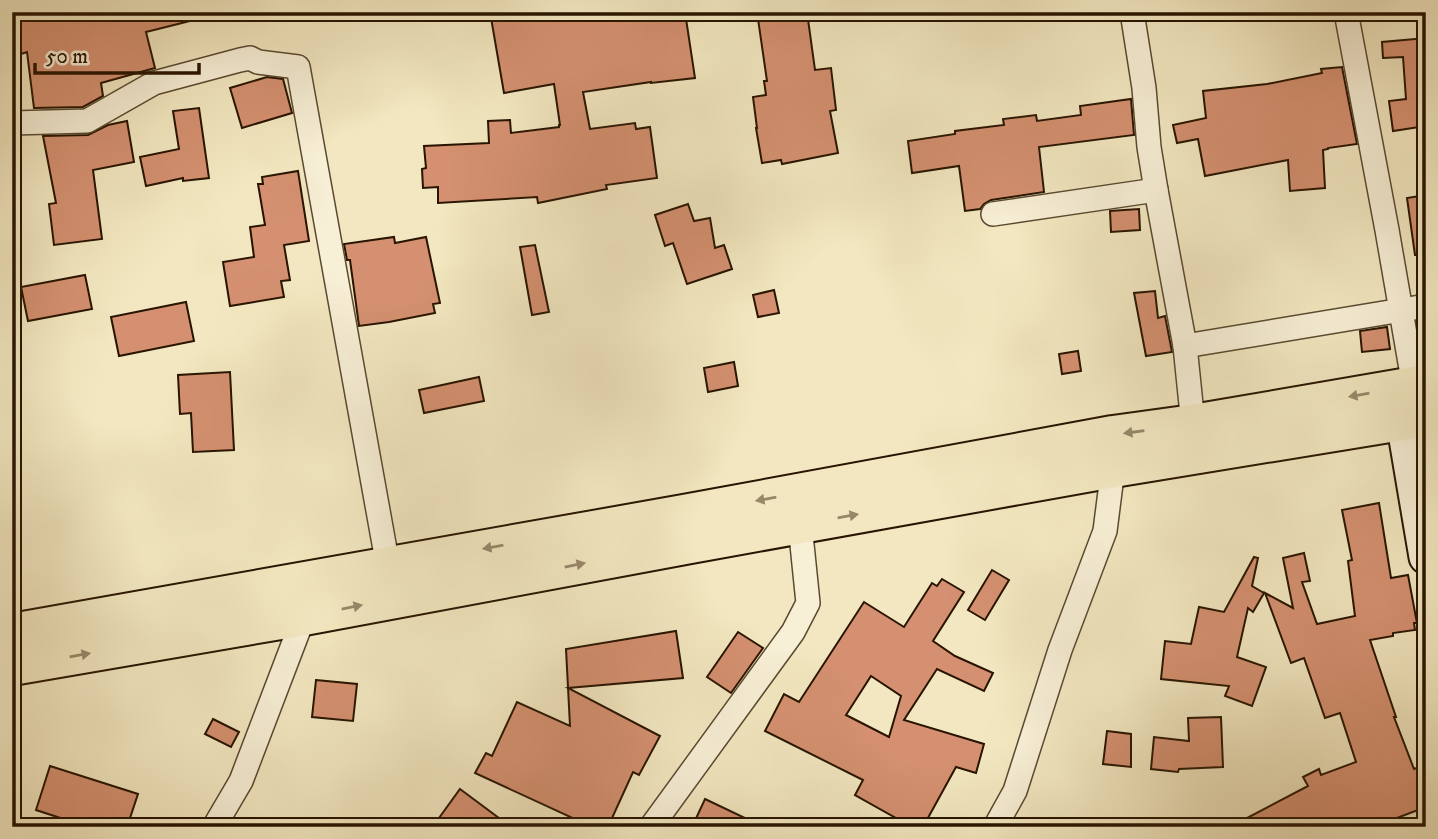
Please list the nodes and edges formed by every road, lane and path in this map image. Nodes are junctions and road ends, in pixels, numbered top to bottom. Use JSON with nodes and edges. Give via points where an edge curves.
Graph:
{"nodes":[{"id":1,"x":1132,"y":12,"type":"edge"},
{"id":2,"x":1346,"y":12,"type":"edge"},
{"id":3,"x":12,"y":123,"type":"edge"},
{"id":4,"x":1156,"y":190,"type":"junction"},
{"id":5,"x":993,"y":214,"type":"dead end"},
{"id":6,"x":1426,"y":306,"type":"edge"},
{"id":7,"x":1400,"y":310,"type":"junction"},
{"id":8,"x":1185,"y":346,"type":"junction"},
{"id":9,"x":1417,"y":402,"type":"edge"},
{"id":10,"x":1192,"y":424,"type":"junction"},
{"id":11,"x":1113,"y":468,"type":"junction"},
{"id":12,"x":800,"y":525,"type":"junction"},
{"id":13,"x":687,"y":529,"type":"junction"},
{"id":14,"x":1426,"y":557,"type":"edge"},
{"id":15,"x":388,"y":566,"type":"junction"},
{"id":16,"x":304,"y":617,"type":"junction"},
{"id":17,"x":12,"y":633,"type":"edge"},
{"id":18,"x":12,"y":666,"type":"edge"},
{"id":19,"x":214,"y":827,"type":"edge"},
{"id":20,"x":651,"y":827,"type":"edge"},
{"id":21,"x":995,"y":827,"type":"edge"}],
"edges":[{"from":1,"to":4,"type":"street"},
{"from":2,"to":7,"type":"street"},
{"from":3,"to":15,"type":"street","via":[[87,121],[154,83],[250,58],[298,66]]},
{"from":4,"to":5,"type":"street"},
{"from":4,"to":8,"type":"street"},
{"from":6,"to":7,"type":"street"},
{"from":7,"to":8,"type":"street"},
{"from":7,"to":9,"type":"street"},
{"from":8,"to":10,"type":"street"},
{"from":9,"to":10,"type":"highway","one_way":true},
{"from":9,"to":11,"type":"highway"},
{"from":9,"to":14,"type":"street"},
{"from":10,"to":13,"type":"highway","one_way":true,"via":[[1113,435]]},
{"from":12,"to":11,"type":"highway","one_way":true},
{"from":11,"to":21,"type":"street","via":[[1105,531],[1060,650],[1015,791]]},
{"from":12,"to":13,"type":"highway"},
{"from":12,"to":20,"type":"street","via":[[808,603],[793,632]]},
{"from":13,"to":15,"type":"highway","one_way":true},
{"from":16,"to":13,"type":"highway","one_way":true},
{"from":15,"to":17,"type":"highway"},
{"from":18,"to":16,"type":"highway","one_way":true},
{"from":16,"to":19,"type":"street","via":[[241,780]]}]}
